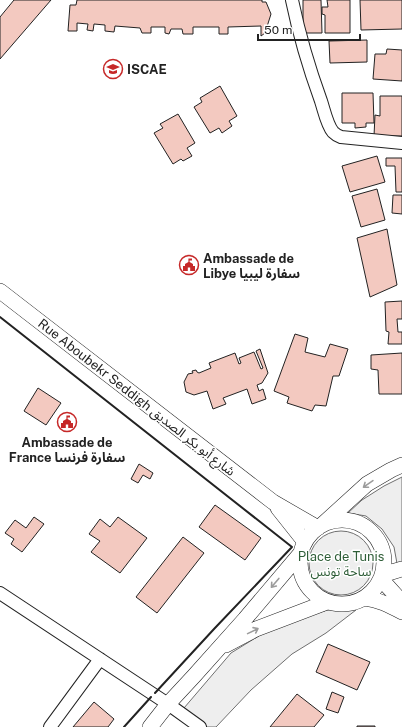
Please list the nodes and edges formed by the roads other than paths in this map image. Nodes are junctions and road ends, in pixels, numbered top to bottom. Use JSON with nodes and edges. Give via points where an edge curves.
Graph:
{"nodes":[{"id":1,"x":292,"y":0,"type":"edge"},
{"id":2,"x":402,"y":143,"type":"edge"},
{"id":3,"x":0,"y":291,"type":"edge"},
{"id":4,"x":402,"y":465,"type":"edge"},
{"id":5,"x":274,"y":502,"type":"junction"},
{"id":6,"x":320,"y":526,"type":"junction"},
{"id":7,"x":303,"y":548,"type":"junction"},
{"id":8,"x":402,"y":569,"type":"edge"},
{"id":9,"x":382,"y":577,"type":"junction"},
{"id":10,"x":0,"y":593,"type":"edge"},
{"id":11,"x":365,"y":598,"type":"junction"},
{"id":12,"x":328,"y":602,"type":"junction"},
{"id":13,"x":402,"y":602,"type":"edge"},
{"id":14,"x":402,"y":612,"type":"edge"},
{"id":15,"x":218,"y":649,"type":"junction"},
{"id":16,"x":100,"y":659,"type":"junction"},
{"id":17,"x":168,"y":704,"type":"junction"},
{"id":18,"x":50,"y":727,"type":"edge"},
{"id":19,"x":150,"y":727,"type":"edge"},
{"id":20,"x":200,"y":727,"type":"edge"}],
"edges":[{"from":1,"to":2,"type":"street","via":[[310,71],[333,132],[346,138]]},
{"from":3,"to":5,"type":"street","name":"Rue Aboubekr Seddigh شارع أبو بكر الصديق"},
{"from":4,"to":6,"type":"street","one_way":true,"via":[[367,484]]},
{"from":5,"to":6,"type":"street","name":"Rue Aboubekr Seddigh شارع أبو بكر الصديق"},
{"from":5,"to":7,"type":"street","name":"Rue Aboubekr Seddigh شارع أبو بكر الصديق"},
{"from":6,"to":7,"type":"street","via":[[309,536]]},
{"from":6,"to":9,"type":"street","via":[[346,520],[369,530],[383,551]]},
{"from":7,"to":12,"type":"street","via":[[299,562],[303,579],[313,593]]},
{"from":7,"to":15,"type":"street","one_way":true},
{"from":8,"to":9,"type":"street"},
{"from":9,"to":11,"type":"street","via":[[376,588]]},
{"from":9,"to":13,"type":"street"},
{"from":10,"to":16,"type":"street"},
{"from":11,"to":12,"type":"street","via":[[346,604]]},
{"from":11,"to":14,"type":"street","via":[[380,601]]},
{"from":15,"to":12,"type":"street","one_way":true,"via":[[256,629]]},
{"from":15,"to":17,"type":"street"},
{"from":16,"to":17,"type":"street"},
{"from":16,"to":18,"type":"street"},
{"from":17,"to":19,"type":"street"},
{"from":17,"to":20,"type":"street"}]}
